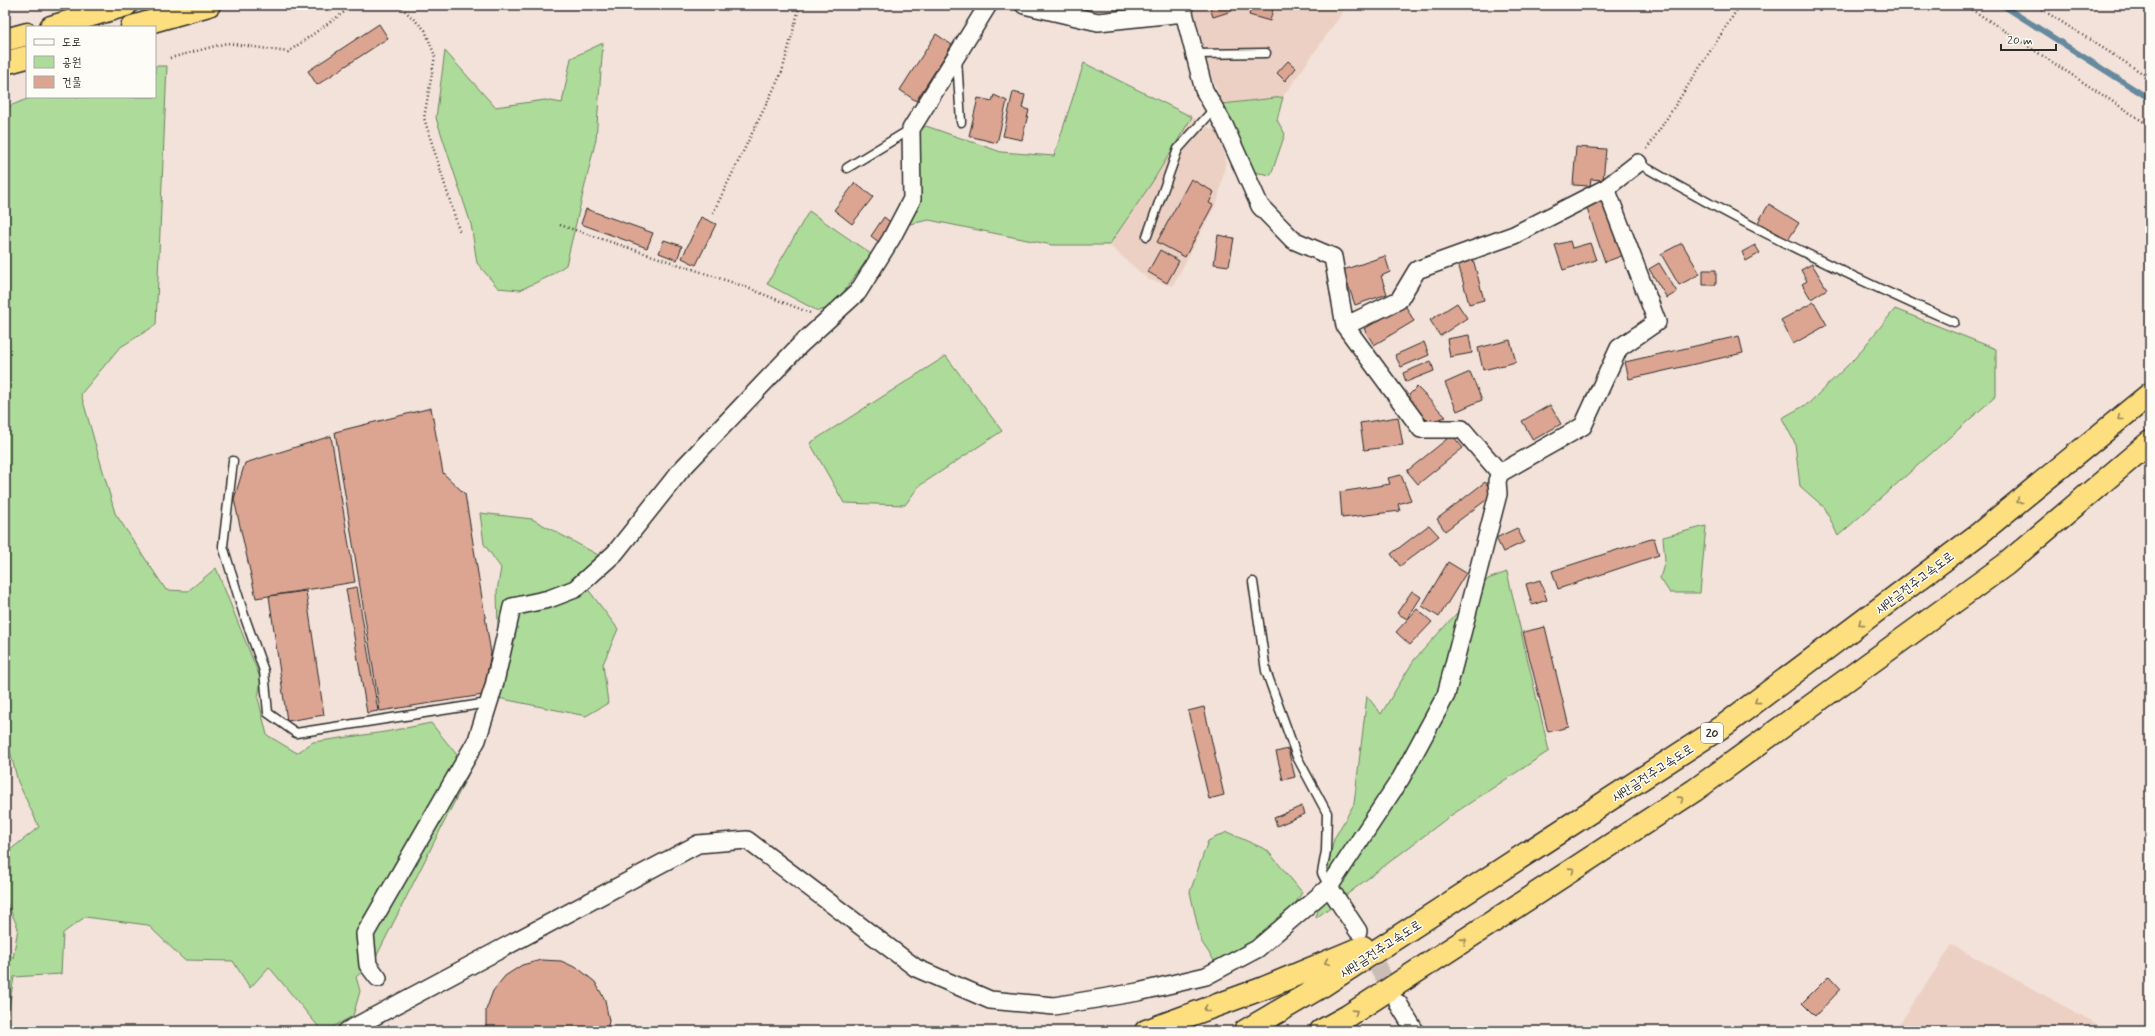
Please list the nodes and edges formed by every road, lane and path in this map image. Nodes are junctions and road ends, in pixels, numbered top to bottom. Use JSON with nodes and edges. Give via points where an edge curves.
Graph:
{"nodes":[{"id":1,"x":126,"y":5,"type":"edge"},
{"id":2,"x":209,"y":5,"type":"edge"},
{"id":3,"x":354,"y":5,"type":"edge"},
{"id":4,"x":399,"y":5,"type":"edge"},
{"id":5,"x":800,"y":5,"type":"edge"},
{"id":6,"x":988,"y":5,"type":"edge"},
{"id":7,"x":1024,"y":5,"type":"edge"},
{"id":8,"x":1740,"y":5,"type":"edge"},
{"id":9,"x":1965,"y":5,"type":"edge"},
{"id":10,"x":2035,"y":5,"type":"edge"},
{"id":11,"x":1183,"y":9,"type":"edge"},
{"id":12,"x":53,"y":26,"type":"edge"},
{"id":13,"x":136,"y":26,"type":"edge"},
{"id":14,"x":26,"y":34,"type":"edge"},
{"id":15,"x":5,"y":40,"type":"edge"},
{"id":16,"x":1266,"y":53,"type":"dead end"},
{"id":17,"x":1195,"y":54,"type":"junction"},
{"id":18,"x":957,"y":56,"type":"junction"},
{"id":19,"x":26,"y":57,"type":"edge"},
{"id":20,"x":170,"y":58,"type":"dead end"},
{"id":21,"x":5,"y":63,"type":"edge"},
{"id":22,"x":2150,"y":78,"type":"edge"},
{"id":23,"x":1215,"y":108,"type":"junction"},
{"id":24,"x":961,"y":122,"type":"dead end"},
{"id":25,"x":2150,"y":126,"type":"edge"},
{"id":26,"x":911,"y":129,"type":"junction"},
{"id":27,"x":1638,"y":163,"type":"junction"},
{"id":28,"x":847,"y":168,"type":"dead end"},
{"id":29,"x":1606,"y":188,"type":"junction"},
{"id":30,"x":713,"y":213,"type":"dead end"},
{"id":31,"x":560,"y":224,"type":"dead end"},
{"id":32,"x":460,"y":232,"type":"dead end"},
{"id":33,"x":1147,"y":236,"type":"dead end"},
{"id":34,"x":827,"y":320,"type":"junction"},
{"id":35,"x":1954,"y":322,"type":"dead end"},
{"id":36,"x":1345,"y":326,"type":"junction"},
{"id":37,"x":2150,"y":394,"type":"edge"},
{"id":38,"x":2150,"y":442,"type":"edge"},
{"id":39,"x":233,"y":462,"type":"dead end"},
{"id":40,"x":1500,"y":473,"type":"junction"},
{"id":41,"x":1253,"y":582,"type":"dead end"},
{"id":42,"x":488,"y":703,"type":"junction"},
{"id":43,"x":1329,"y":887,"type":"junction"},
{"id":44,"x":1414,"y":926,"type":"junction"},
{"id":45,"x":1358,"y":931,"type":"tunnel mouth"},
{"id":46,"x":378,"y":978,"type":"dead end"},
{"id":47,"x":1398,"y":1003,"type":"tunnel mouth"},
{"id":48,"x":347,"y":1031,"type":"edge"},
{"id":49,"x":1146,"y":1031,"type":"edge"},
{"id":50,"x":1245,"y":1031,"type":"edge"},
{"id":51,"x":1321,"y":1031,"type":"edge"},
{"id":52,"x":1415,"y":1031,"type":"edge"}],
"edges":[{"from":1,"to":12,"type":"highway"},
{"from":2,"to":13,"type":"highway"},
{"from":3,"to":20,"type":"path","via":[[288,52],[227,43]]},
{"from":4,"to":32,"type":"path","via":[[425,30],[435,56],[424,118]]},
{"from":5,"to":30,"type":"path","via":[[782,72]]},
{"from":6,"to":18,"type":"street"},
{"from":7,"to":11,"type":"street","via":[[1098,22]]},
{"from":8,"to":27,"type":"path"},
{"from":9,"to":25,"type":"path"},
{"from":10,"to":22,"type":"path"},
{"from":11,"to":17,"type":"street"},
{"from":14,"to":15,"type":"highway"},
{"from":16,"to":17,"type":"lane"},
{"from":17,"to":23,"type":"street","via":[[1204,90]]},
{"from":18,"to":24,"type":"lane"},
{"from":18,"to":26,"type":"street"},
{"from":19,"to":21,"type":"highway"},
{"from":23,"to":33,"type":"lane","via":[[1178,150]]},
{"from":23,"to":36,"type":"street","via":[[1260,206],[1293,240],[1332,256]]},
{"from":26,"to":28,"type":"lane"},
{"from":26,"to":34,"type":"street","via":[[912,199],[858,292]]},
{"from":27,"to":29,"type":"street"},
{"from":27,"to":35,"type":"lane","via":[[1696,197],[1806,254]]},
{"from":29,"to":36,"type":"street","via":[[1514,235],[1417,270],[1399,300]]},
{"from":29,"to":40,"type":"street","via":[[1657,322],[1619,348],[1583,426]]},
{"from":31,"to":34,"type":"path","via":[[743,286]]},
{"from":34,"to":42,"type":"street","via":[[681,470],[615,553],[575,589],[549,599],[512,607]]},
{"from":36,"to":40,"type":"street","via":[[1421,429],[1462,429]]},
{"from":37,"to":44,"type":"highway","name":"새만금전주고속도로","number":"20","one_way":true,"via":[[1980,533],[1726,724]]},
{"from":51,"to":38,"type":"highway","one_way":true,"via":[[1348,1016],[1695,790],[2005,565]]},
{"from":39,"to":42,"type":"lane","via":[[223,546],[264,671],[268,713],[296,732]]},
{"from":40,"to":43,"type":"street","via":[[1497,481],[1498,494],[1446,695],[1401,778]]},
{"from":41,"to":43,"type":"lane","via":[[1266,671],[1297,757],[1327,813],[1326,851],[1322,873]]},
{"from":42,"to":46,"type":"street","via":[[477,740],[365,934],[368,966]]},
{"from":43,"to":45,"type":"street"},
{"from":43,"to":48,"type":"street","via":[[1257,949],[1206,976],[1138,992],[1054,1006],[990,1000],[916,968],[747,840],[698,844]]},
{"from":44,"to":49,"type":"highway","one_way":true,"via":[[1264,988]]},
{"from":44,"to":50,"type":"highway","name":"새만금전주고속도로","number":"20","via":[[1322,986]]},
{"from":47,"to":52,"type":"street"}]}
